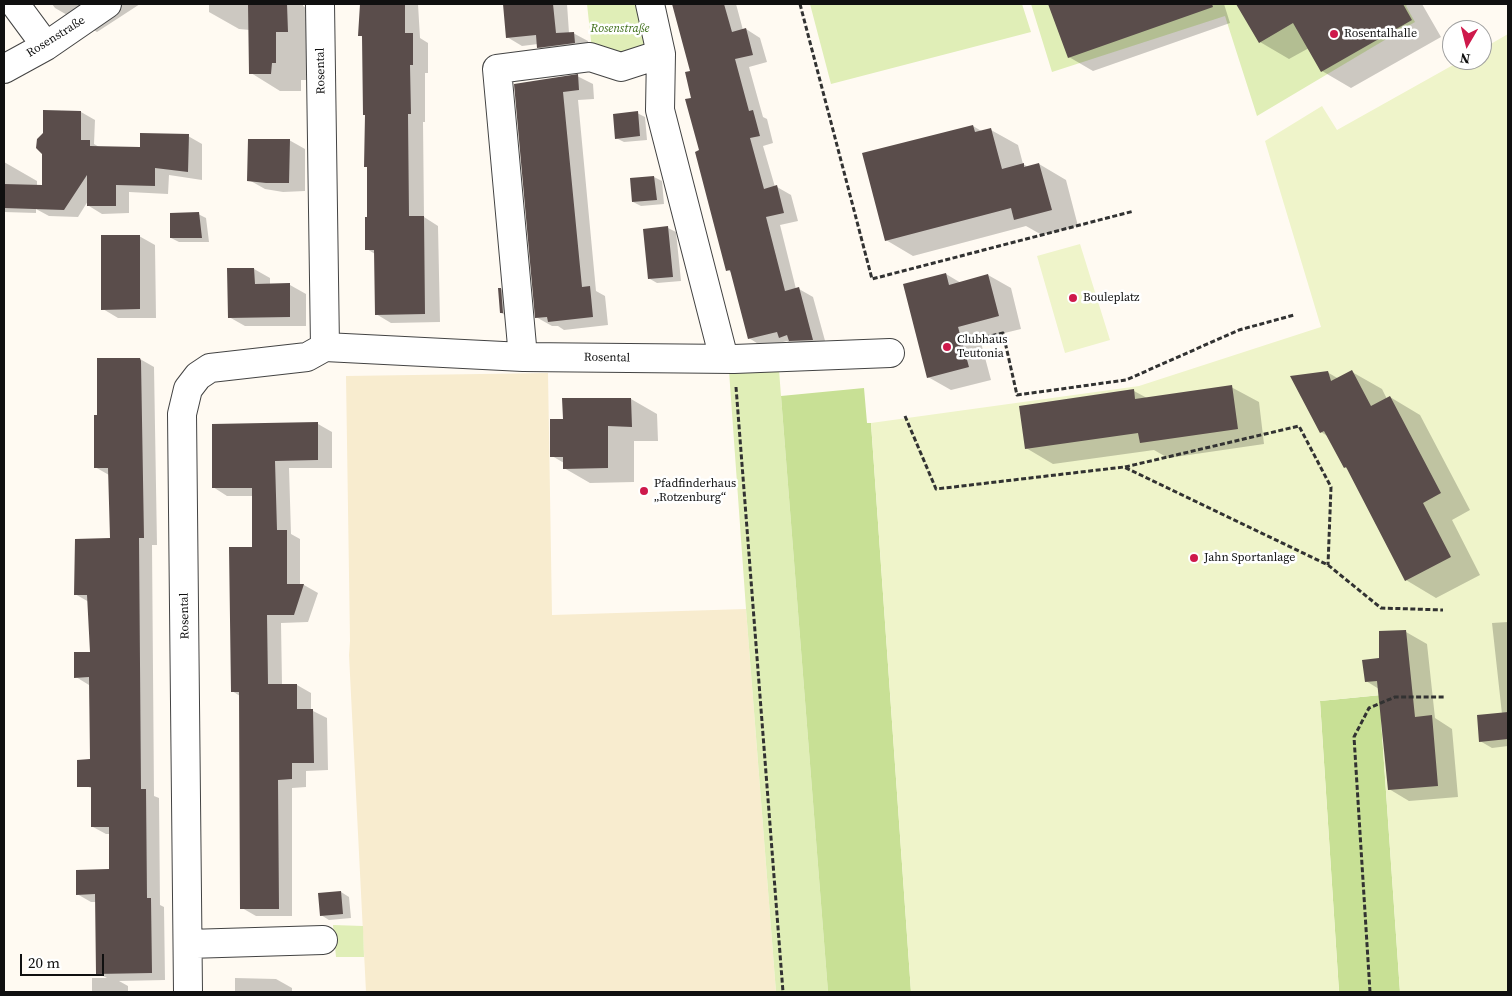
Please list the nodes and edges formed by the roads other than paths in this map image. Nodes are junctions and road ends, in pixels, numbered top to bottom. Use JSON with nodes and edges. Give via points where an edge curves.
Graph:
{"nodes":[{"id":1,"x":15,"y":4,"type":"edge"},
{"id":2,"x":107,"y":4,"type":"edge"},
{"id":3,"x":320,"y":4,"type":"edge"},
{"id":4,"x":650,"y":4,"type":"edge"},
{"id":5,"x":46,"y":46,"type":"junction"},
{"id":6,"x":661,"y":54,"type":"junction"},
{"id":7,"x":4,"y":68,"type":"edge"},
{"id":8,"x":325,"y":348,"type":"junction"},
{"id":9,"x":890,"y":353,"type":"dead end"},
{"id":10,"x":523,"y":357,"type":"junction"},
{"id":11,"x":729,"y":359,"type":"junction"},
{"id":12,"x":323,"y":940,"type":"dead end"},
{"id":13,"x":188,"y":944,"type":"junction"},
{"id":14,"x":188,"y":992,"type":"edge"}],
"edges":[{"from":1,"to":5,"type":"street"},
{"from":2,"to":5,"type":"street","name":"Rosenstraße"},
{"from":3,"to":8,"type":"street","name":"Rosental"},
{"from":4,"to":6,"type":"street"},
{"from":5,"to":7,"type":"street","name":"Rosenstraße"},
{"from":6,"to":10,"type":"street","via":[[621,67],[590,57],[497,69]]},
{"from":6,"to":11,"type":"street","via":[[660,110]]},
{"from":8,"to":10,"type":"street","name":"Rosental"},
{"from":8,"to":13,"type":"street","name":"Rosental","via":[[306,357],[210,368],[188,389],[182,414]]},
{"from":9,"to":11,"type":"street","name":"Rosental"},
{"from":10,"to":11,"type":"street","name":"Rosental"},
{"from":12,"to":13,"type":"street"},
{"from":13,"to":14,"type":"street","name":"Rosental"}]}
